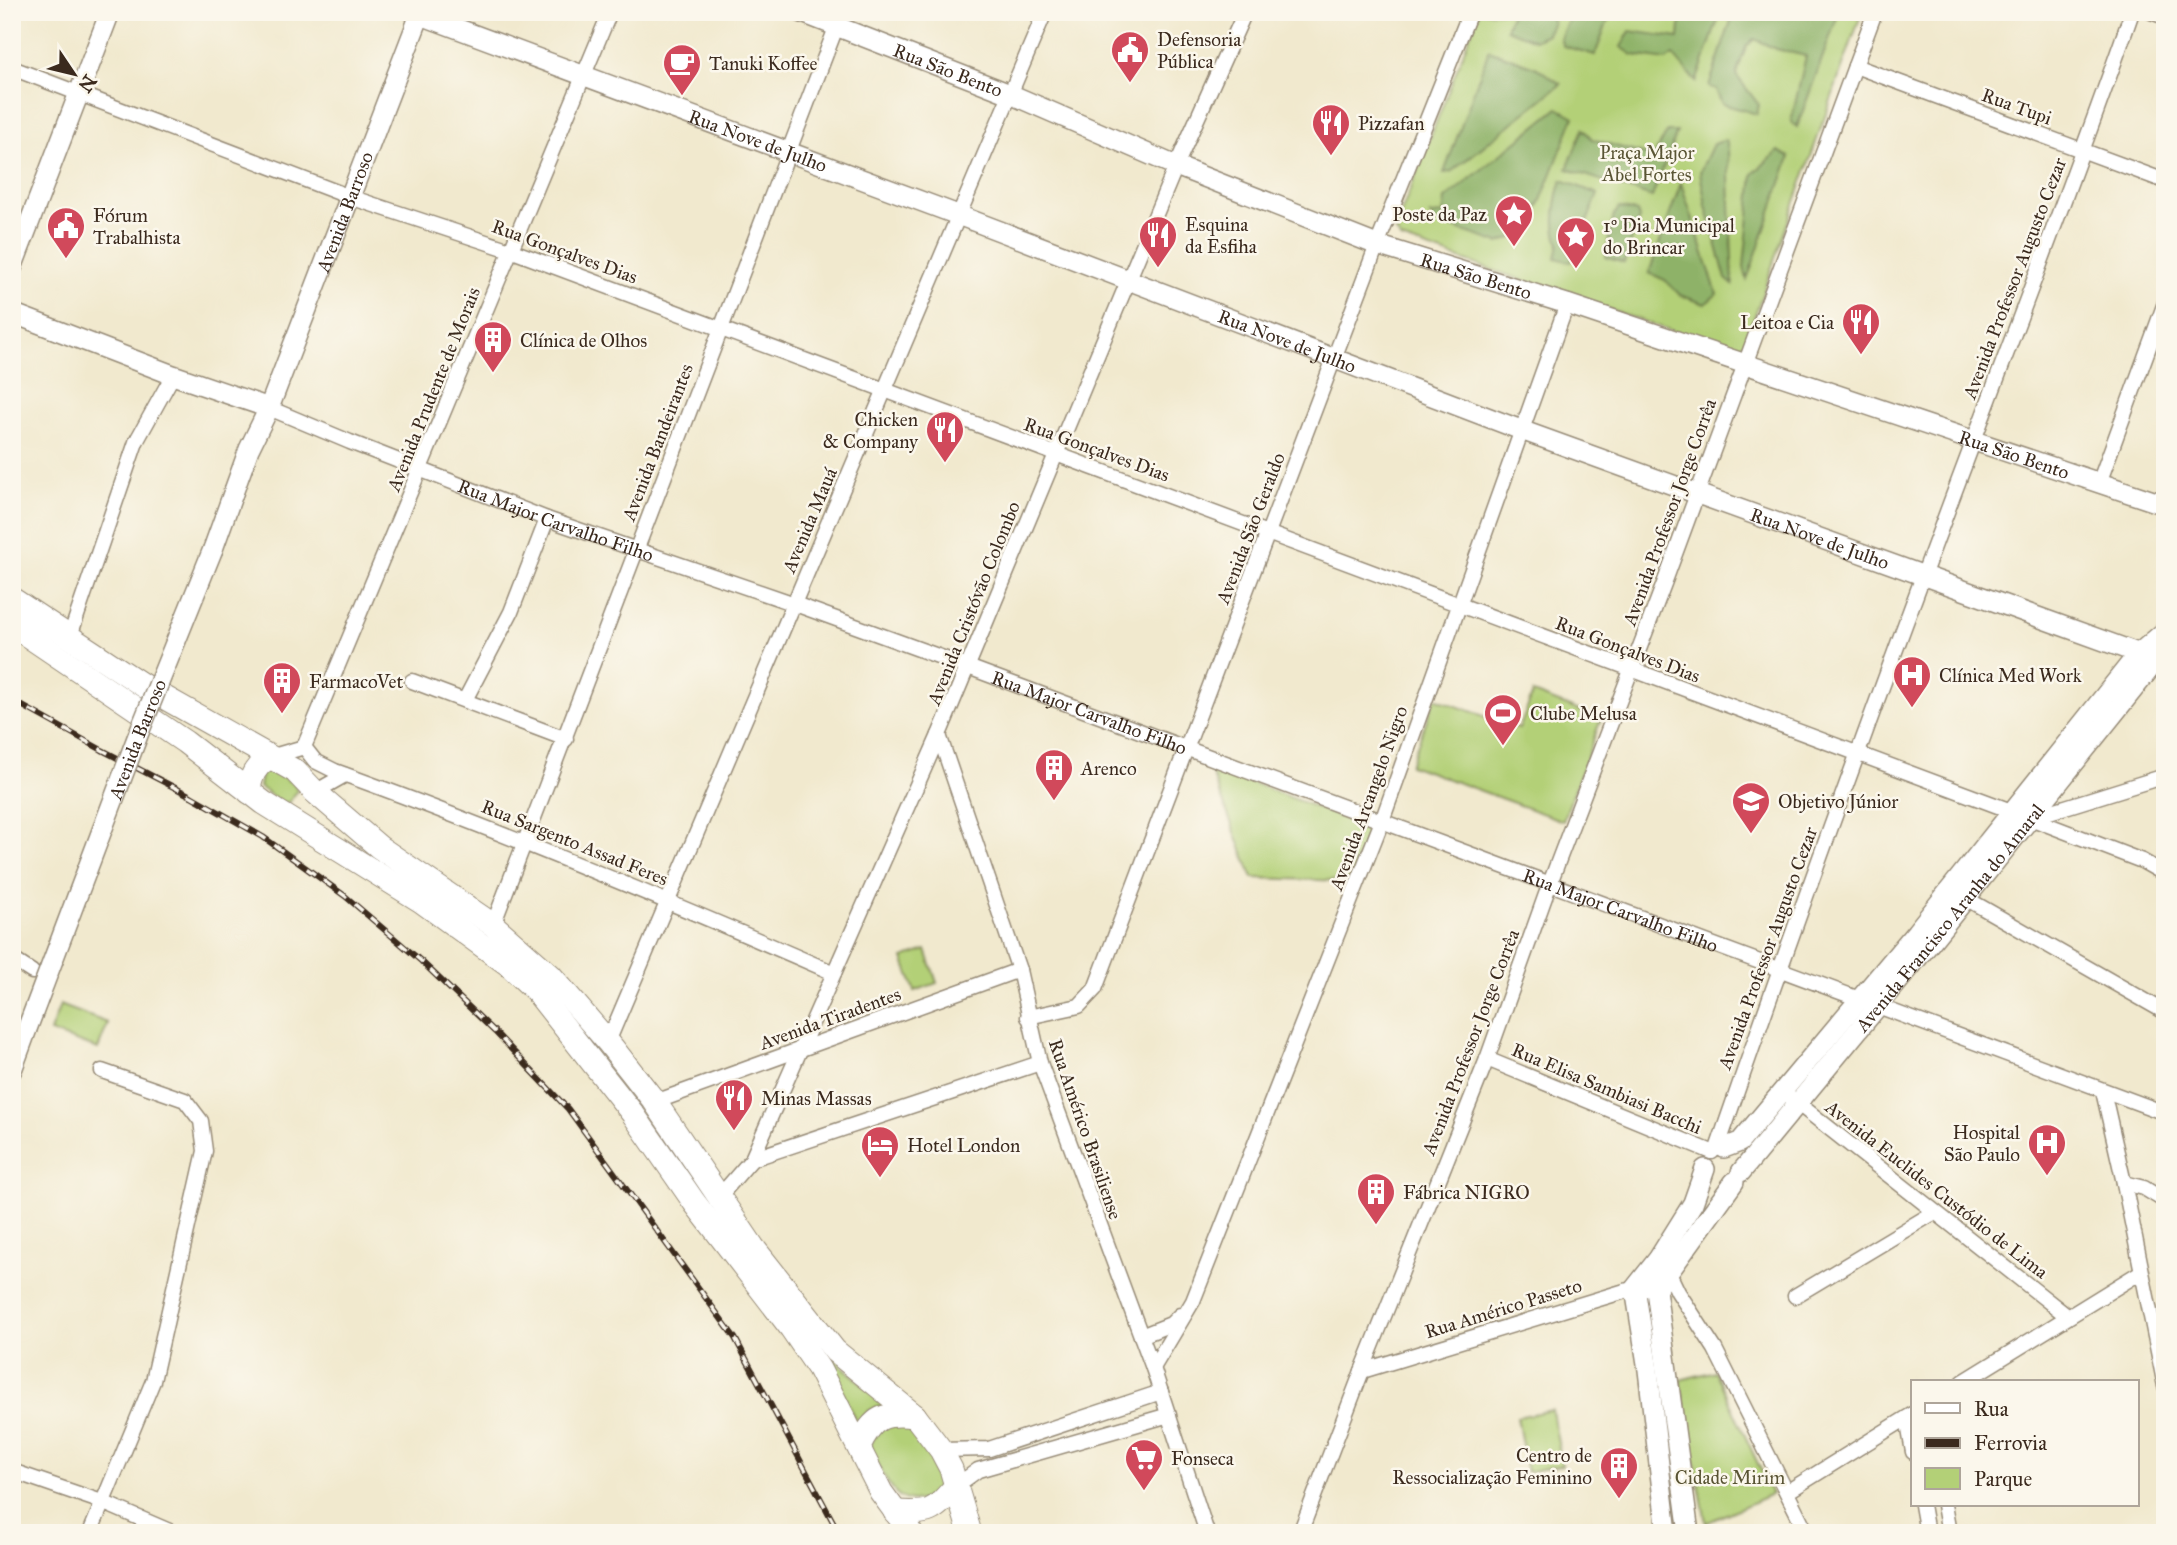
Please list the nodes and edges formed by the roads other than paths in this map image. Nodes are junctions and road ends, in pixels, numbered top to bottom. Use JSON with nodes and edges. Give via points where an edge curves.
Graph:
{"nodes":[{"id":1,"x":110,"y":12,"type":"edge"},
{"id":2,"x":610,"y":12,"type":"edge"},
{"id":3,"x":800,"y":12,"type":"edge"},
{"id":4,"x":1045,"y":12,"type":"edge"},
{"id":5,"x":1245,"y":12,"type":"edge"},
{"id":6,"x":1470,"y":12,"type":"edge"},
{"id":7,"x":1875,"y":12,"type":"edge"},
{"id":8,"x":2132,"y":12,"type":"edge"},
{"id":9,"x":2151,"y":12,"type":"edge"},
{"id":10,"x":418,"y":13,"type":"edge"},
{"id":11,"x":2165,"y":17,"type":"edge"},
{"id":12,"x":839,"y":19,"type":"edge"},
{"id":13,"x":1855,"y":66,"type":"junction"},
{"id":14,"x":12,"y":68,"type":"edge"},
{"id":15,"x":583,"y":76,"type":"junction"},
{"id":16,"x":79,"y":93,"type":"junction"},
{"id":17,"x":1010,"y":94,"type":"junction"},
{"id":18,"x":2083,"y":151,"type":"junction"},
{"id":19,"x":787,"y":153,"type":"junction"},
{"id":20,"x":1176,"y":166,"type":"junction"},
{"id":21,"x":2165,"y":181,"type":"edge"},
{"id":22,"x":350,"y":197,"type":"junction"},
{"id":23,"x":958,"y":215,"type":"junction"},
{"id":24,"x":1377,"y":244,"type":"junction"},
{"id":25,"x":510,"y":250,"type":"junction"},
{"id":26,"x":12,"y":268,"type":"edge"},
{"id":27,"x":1129,"y":282,"type":"junction"},
{"id":28,"x":2165,"y":303,"type":"edge"},
{"id":29,"x":1567,"y":304,"type":"junction"},
{"id":30,"x":12,"y":313,"type":"edge"},
{"id":31,"x":720,"y":330,"type":"junction"},
{"id":32,"x":1334,"y":360,"type":"junction"},
{"id":33,"x":1744,"y":364,"type":"junction"},
{"id":34,"x":173,"y":375,"type":"junction"},
{"id":35,"x":884,"y":391,"type":"junction"},
{"id":36,"x":245,"y":399,"type":"junction"},
{"id":37,"x":269,"y":408,"type":"junction"},
{"id":38,"x":1521,"y":430,"type":"junction"},
{"id":39,"x":1973,"y":442,"type":"junction"},
{"id":40,"x":249,"y":449,"type":"junction"},
{"id":41,"x":1055,"y":454,"type":"junction"},
{"id":42,"x":421,"y":468,"type":"junction"},
{"id":43,"x":2099,"y":483,"type":"junction"},
{"id":44,"x":1698,"y":494,"type":"junction"},
{"id":45,"x":2165,"y":505,"type":"edge"},
{"id":46,"x":547,"y":519,"type":"junction"},
{"id":47,"x":1269,"y":534,"type":"junction"},
{"id":48,"x":636,"y":550,"type":"junction"},
{"id":49,"x":1924,"y":575,"type":"junction"},
{"id":50,"x":12,"y":599,"type":"edge"},
{"id":51,"x":795,"y":604,"type":"junction"},
{"id":52,"x":1458,"y":605,"type":"junction"},
{"id":53,"x":12,"y":625,"type":"edge"},
{"id":54,"x":2165,"y":631,"type":"edge"},
{"id":55,"x":69,"y":639,"type":"junction"},
{"id":56,"x":2138,"y":654,"type":"junction"},
{"id":57,"x":2161,"y":662,"type":"edge"},
{"id":58,"x":968,"y":667,"type":"junction"},
{"id":59,"x":1631,"y":671,"type":"junction"},
{"id":60,"x":412,"y":681,"type":"dead end"},
{"id":61,"x":465,"y":700,"type":"junction"},
{"id":62,"x":939,"y":735,"type":"junction"},
{"id":63,"x":566,"y":738,"type":"junction"},
{"id":64,"x":304,"y":747,"type":"junction"},
{"id":65,"x":1187,"y":749,"type":"junction"},
{"id":66,"x":1857,"y":755,"type":"junction"},
{"id":67,"x":270,"y":757,"type":"junction"},
{"id":68,"x":345,"y":775,"type":"junction"},
{"id":69,"x":2165,"y":776,"type":"edge"},
{"id":70,"x":249,"y":792,"type":"junction"},
{"id":71,"x":315,"y":792,"type":"junction"},
{"id":72,"x":281,"y":813,"type":"junction"},
{"id":73,"x":2021,"y":815,"type":"junction"},
{"id":74,"x":1382,"y":821,"type":"junction"},
{"id":75,"x":526,"y":843,"type":"junction"},
{"id":76,"x":2165,"y":874,"type":"edge"},
{"id":77,"x":1550,"y":883,"type":"junction"},
{"id":78,"x":1958,"y":894,"type":"junction"},
{"id":79,"x":669,"y":901,"type":"junction"},
{"id":80,"x":493,"y":925,"type":"junction"},
{"id":81,"x":12,"y":959,"type":"edge"},
{"id":82,"x":1019,"y":970,"type":"junction"},
{"id":83,"x":1779,"y":971,"type":"junction"},
{"id":84,"x":32,"y":972,"type":"dead end"},
{"id":85,"x":834,"y":973,"type":"junction"},
{"id":86,"x":1869,"y":1003,"type":"junction"},
{"id":87,"x":2165,"y":1012,"type":"edge"},
{"id":88,"x":1028,"y":1017,"type":"junction"},
{"id":89,"x":608,"y":1042,"type":"junction"},
{"id":90,"x":799,"y":1051,"type":"junction"},
{"id":91,"x":1487,"y":1059,"type":"junction"},
{"id":92,"x":1040,"y":1063,"type":"junction"},
{"id":93,"x":12,"y":1070,"type":"edge"},
{"id":94,"x":102,"y":1071,"type":"dead end"},
{"id":95,"x":2103,"y":1091,"type":"junction"},
{"id":96,"x":1791,"y":1097,"type":"junction"},
{"id":97,"x":655,"y":1102,"type":"junction"},
{"id":98,"x":2165,"y":1113,"type":"edge"},
{"id":99,"x":1714,"y":1155,"type":"junction"},
{"id":100,"x":752,"y":1159,"type":"junction"},
{"id":101,"x":1737,"y":1177,"type":"junction"},
{"id":102,"x":2124,"y":1183,"type":"junction"},
{"id":103,"x":718,"y":1198,"type":"junction"},
{"id":104,"x":2165,"y":1200,"type":"edge"},
{"id":105,"x":1935,"y":1212,"type":"junction"},
{"id":106,"x":1664,"y":1264,"type":"junction"},
{"id":107,"x":2141,"y":1272,"type":"junction"},
{"id":108,"x":1635,"y":1288,"type":"junction"},
{"id":109,"x":1656,"y":1290,"type":"junction"},
{"id":110,"x":1795,"y":1296,"type":"dead end"},
{"id":111,"x":1193,"y":1301,"type":"junction"},
{"id":112,"x":2067,"y":1316,"type":"junction"},
{"id":113,"x":1141,"y":1336,"type":"junction"},
{"id":114,"x":1153,"y":1368,"type":"junction"},
{"id":115,"x":1362,"y":1371,"type":"junction"},
{"id":116,"x":1966,"y":1380,"type":"edge"},
{"id":117,"x":2165,"y":1386,"type":"edge"},
{"id":118,"x":1161,"y":1392,"type":"junction"},
{"id":119,"x":1170,"y":1415,"type":"junction"},
{"id":120,"x":915,"y":1416,"type":"junction"},
{"id":121,"x":1910,"y":1416,"type":"edge"},
{"id":122,"x":1062,"y":1425,"type":"junction"},
{"id":123,"x":1068,"y":1443,"type":"junction"},
{"id":124,"x":859,"y":1446,"type":"junction"},
{"id":125,"x":941,"y":1451,"type":"junction"},
{"id":126,"x":12,"y":1471,"type":"edge"},
{"id":127,"x":956,"y":1486,"type":"junction"},
{"id":128,"x":1787,"y":1492,"type":"junction"},
{"id":129,"x":102,"y":1502,"type":"junction"},
{"id":130,"x":1922,"y":1506,"type":"edge"},
{"id":131,"x":1944,"y":1506,"type":"edge"},
{"id":132,"x":895,"y":1512,"type":"junction"},
{"id":133,"x":1689,"y":1532,"type":"edge"},
{"id":134,"x":90,"y":1533,"type":"edge"},
{"id":135,"x":174,"y":1533,"type":"edge"},
{"id":136,"x":911,"y":1533,"type":"edge"},
{"id":137,"x":970,"y":1533,"type":"edge"},
{"id":138,"x":1207,"y":1533,"type":"edge"},
{"id":139,"x":1300,"y":1533,"type":"edge"},
{"id":140,"x":1670,"y":1533,"type":"edge"},
{"id":141,"x":1807,"y":1533,"type":"edge"},
{"id":142,"x":1927,"y":1533,"type":"edge"},
{"id":143,"x":1949,"y":1533,"type":"edge"}],
"edges":[{"from":1,"to":16,"type":"street"},
{"from":2,"to":15,"type":"street","name":"Avenida Prudente de Morais"},
{"from":3,"to":12,"type":"street","name":"Rua São Bento"},
{"from":4,"to":17,"type":"street","name":"Avenida Mauá"},
{"from":5,"to":20,"type":"street","name":"Avenida Cristóvão Colombo"},
{"from":6,"to":24,"type":"street","name":"Avenida São Geraldo"},
{"from":7,"to":13,"type":"street","name":"Avenida Professor Jorge Corrêa"},
{"from":8,"to":18,"type":"street","name":"Avenida Professor Augusto Cezar"},
{"from":9,"to":11,"type":"street"},
{"from":10,"to":15,"type":"street","name":"Rua Nove de Julho"},
{"from":10,"to":22,"type":"street","name":"Avenida Barroso"},
{"from":12,"to":17,"type":"street","name":"Rua São Bento"},
{"from":12,"to":19,"type":"street","name":"Avenida Bandeirantes"},
{"from":13,"to":18,"type":"street","name":"Rua Tupi"},
{"from":13,"to":33,"type":"street","name":"Avenida Professor Jorge Corrêa"},
{"from":14,"to":16,"type":"street","name":"Rua Gonçalves Dias"},
{"from":15,"to":19,"type":"street","name":"Rua Nove de Julho"},
{"from":15,"to":25,"type":"street","name":"Avenida Prudente de Morais"},
{"from":16,"to":22,"type":"street","name":"Rua Gonçalves Dias"},
{"from":16,"to":26,"type":"street"},
{"from":17,"to":20,"type":"street","name":"Rua São Bento"},
{"from":17,"to":23,"type":"street","name":"Avenida Mauá"},
{"from":18,"to":21,"type":"street","name":"Rua Tupi"},
{"from":18,"to":39,"type":"street","name":"Avenida Professor Augusto Cezar"},
{"from":19,"to":23,"type":"street","name":"Rua Nove de Julho"},
{"from":19,"to":31,"type":"street","name":"Avenida Bandeirantes"},
{"from":20,"to":24,"type":"street","name":"Rua São Bento"},
{"from":20,"to":27,"type":"street","name":"Avenida Cristóvão Colombo"},
{"from":22,"to":25,"type":"street","name":"Rua Gonçalves Dias"},
{"from":22,"to":37,"type":"street","name":"Avenida Barroso"},
{"from":23,"to":27,"type":"street","name":"Rua Nove de Julho"},
{"from":23,"to":35,"type":"street","name":"Avenida Mauá"},
{"from":24,"to":29,"type":"street","name":"Rua São Bento"},
{"from":24,"to":32,"type":"street","name":"Avenida São Geraldo"},
{"from":25,"to":31,"type":"street","name":"Rua Gonçalves Dias"},
{"from":25,"to":42,"type":"street","name":"Avenida Prudente de Morais"},
{"from":27,"to":32,"type":"street","name":"Rua Nove de Julho"},
{"from":27,"to":41,"type":"street","name":"Avenida Cristóvão Colombo"},
{"from":28,"to":43,"type":"street"},
{"from":29,"to":33,"type":"street","name":"Rua São Bento"},
{"from":29,"to":38,"type":"street","name":"Avenida Arcangelo Nigro"},
{"from":30,"to":34,"type":"street","name":"Rua Major Carvalho Filho"},
{"from":31,"to":35,"type":"street","name":"Rua Gonçalves Dias"},
{"from":31,"to":48,"type":"street","name":"Avenida Bandeirantes"},
{"from":32,"to":38,"type":"street","name":"Rua Nove de Julho"},
{"from":32,"to":47,"type":"street","name":"Avenida São Geraldo"},
{"from":33,"to":39,"type":"street","name":"Rua São Bento"},
{"from":33,"to":44,"type":"street","name":"Avenida Professor Jorge Corrêa"},
{"from":34,"to":36,"type":"street","name":"Rua Major Carvalho Filho"},
{"from":34,"to":55,"type":"street","via":[[136,442]]},
{"from":35,"to":41,"type":"street","name":"Rua Gonçalves Dias"},
{"from":35,"to":51,"type":"street","name":"Avenida Mauá"},
{"from":36,"to":37,"type":"street","name":"Rua Major Carvalho Filho"},
{"from":36,"to":40,"type":"street","name":"Avenida Barroso"},
{"from":37,"to":40,"type":"street","name":"Avenida Barroso"},
{"from":37,"to":42,"type":"street","name":"Rua Major Carvalho Filho"},
{"from":38,"to":44,"type":"street","name":"Rua Nove de Julho"},
{"from":38,"to":52,"type":"street","name":"Avenida Arcangelo Nigro"},
{"from":39,"to":43,"type":"street","name":"Rua São Bento"},
{"from":39,"to":49,"type":"street","name":"Avenida Professor Augusto Cezar"},
{"from":40,"to":93,"type":"street","name":"Avenida Barroso","bridge":true},
{"from":41,"to":47,"type":"street","name":"Rua Gonçalves Dias"},
{"from":41,"to":58,"type":"street","name":"Avenida Cristóvão Colombo"},
{"from":42,"to":46,"type":"street","name":"Rua Major Carvalho Filho"},
{"from":42,"to":64,"type":"street","name":"Avenida Prudente de Morais"},
{"from":43,"to":45,"type":"street","name":"Rua São Bento"},
{"from":44,"to":49,"type":"street","name":"Rua Nove de Julho"},
{"from":44,"to":59,"type":"street","name":"Avenida Professor Jorge Corrêa"},
{"from":46,"to":48,"type":"street","name":"Rua Major Carvalho Filho"},
{"from":46,"to":61,"type":"street","via":[[511,612]]},
{"from":47,"to":52,"type":"street","name":"Rua Gonçalves Dias"},
{"from":47,"to":65,"type":"street","name":"Avenida São Geraldo"},
{"from":48,"to":51,"type":"street","name":"Rua Major Carvalho Filho"},
{"from":48,"to":63,"type":"street","name":"Avenida Bandeirantes"},
{"from":49,"to":56,"type":"street","name":"Rua Nove de Julho"},
{"from":49,"to":66,"type":"street","name":"Avenida Professor Augusto Cezar"},
{"from":50,"to":55,"type":"main road"},
{"from":51,"to":58,"type":"street","name":"Rua Major Carvalho Filho"},
{"from":51,"to":79,"type":"street","name":"Avenida Mauá"},
{"from":52,"to":59,"type":"street","name":"Rua Gonçalves Dias"},
{"from":52,"to":74,"type":"street","name":"Avenida Arcangelo Nigro"},
{"from":53,"to":70,"type":"main road","via":[[185,742]]},
{"from":54,"to":56,"type":"street","name":"Avenida Francisco Aranha do Amaral"},
{"from":55,"to":67,"type":"main road"},
{"from":56,"to":57,"type":"street","name":"Rua Nove de Julho"},
{"from":56,"to":73,"type":"street","name":"Avenida Francisco Aranha do Amaral"},
{"from":57,"to":73,"type":"street","name":"Avenida Francisco Aranha do Amaral"},
{"from":58,"to":62,"type":"street","name":"Avenida Cristóvão Colombo"},
{"from":58,"to":65,"type":"street","name":"Rua Major Carvalho Filho"},
{"from":59,"to":66,"type":"street","name":"Rua Gonçalves Dias"},
{"from":59,"to":77,"type":"street","name":"Avenida Professor Jorge Corrêa"},
{"from":60,"to":61,"type":"street"},
{"from":61,"to":63,"type":"street"},
{"from":62,"to":82,"type":"street","name":"Rua Américo Brasiliense"},
{"from":62,"to":85,"type":"street","name":"Avenida Cristóvão Colombo"},
{"from":63,"to":75,"type":"street","name":"Avenida Bandeirantes"},
{"from":64,"to":67,"type":"street"},
{"from":64,"to":68,"type":"street","name":"Rua Sargento Assad Feres","via":[[315,761]]},
{"from":65,"to":74,"type":"street","name":"Rua Major Carvalho Filho"},
{"from":65,"to":88,"type":"street","name":"Avenida São Geraldo","via":[[1095,989],[1079,1006]]},
{"from":66,"to":73,"type":"street","name":"Rua Gonçalves Dias"},
{"from":66,"to":83,"type":"street","name":"Avenida Professor Augusto Cezar"},
{"from":67,"to":70,"type":"main road","via":[[257,766]]},
{"from":67,"to":71,"type":"main road","via":[[295,772]]},
{"from":68,"to":71,"type":"street"},
{"from":68,"to":75,"type":"street","name":"Rua Sargento Assad Feres"},
{"from":69,"to":73,"type":"street"},
{"from":70,"to":72,"type":"main road"},
{"from":71,"to":72,"type":"main road","via":[[300,806]]},
{"from":71,"to":80,"type":"main road","via":[[379,847]]},
{"from":72,"to":124,"type":"main road","via":[[421,901],[536,991],[791,1328]]},
{"from":73,"to":76,"type":"street","name":"Rua Gonçalves Dias"},
{"from":73,"to":78,"type":"street","name":"Avenida Francisco Aranha do Amaral"},
{"from":74,"to":77,"type":"street","name":"Rua Major Carvalho Filho"},
{"from":74,"to":111,"type":"street","name":"Avenida Arcangelo Nigro"},
{"from":75,"to":79,"type":"street","name":"Rua Sargento Assad Feres"},
{"from":75,"to":80,"type":"street","name":"Avenida Bandeirantes"},
{"from":77,"to":83,"type":"street","name":"Rua Major Carvalho Filho"},
{"from":77,"to":91,"type":"street","name":"Avenida Professor Jorge Corrêa"},
{"from":78,"to":86,"type":"street","name":"Avenida Francisco Aranha do Amaral"},
{"from":78,"to":87,"type":"street"},
{"from":79,"to":85,"type":"street","name":"Rua Sargento Assad Feres"},
{"from":79,"to":89,"type":"street","name":"Avenida Mauá"},
{"from":80,"to":89,"type":"main road","via":[[551,976]]},
{"from":81,"to":84,"type":"street"},
{"from":82,"to":88,"type":"street","name":"Rua Américo Brasiliense"},
{"from":82,"to":90,"type":"street","name":"Avenida Tiradentes"},
{"from":83,"to":86,"type":"street","name":"Rua Major Carvalho Filho"},
{"from":83,"to":99,"type":"street","name":"Avenida Professor Augusto Cezar"},
{"from":85,"to":90,"type":"street","name":"Avenida Cristóvão Colombo"},
{"from":86,"to":95,"type":"street","name":"Rua Major Carvalho Filho"},
{"from":86,"to":96,"type":"street","name":"Avenida Francisco Aranha do Amaral"},
{"from":88,"to":92,"type":"street","name":"Rua Américo Brasiliense"},
{"from":89,"to":97,"type":"main road"},
{"from":90,"to":97,"type":"street","name":"Avenida Tiradentes"},
{"from":90,"to":100,"type":"street","name":"Avenida Cristóvão Colombo"},
{"from":91,"to":99,"type":"street","name":"Rua Elisa Sambiasi Bacchi"},
{"from":91,"to":115,"type":"street","name":"Avenida Professor Jorge Corrêa"},
{"from":92,"to":100,"type":"street"},
{"from":92,"to":113,"type":"street","name":"Rua Américo Brasiliense"},
{"from":94,"to":129,"type":"street","via":[[185,1100],[201,1121],[205,1151],[153,1381]]},
{"from":95,"to":98,"type":"street","name":"Rua Major Carvalho Filho"},
{"from":95,"to":102,"type":"street"},
{"from":96,"to":99,"type":"street","name":"Avenida Francisco Aranha do Amaral","via":[[1740,1142]]},
{"from":96,"to":101,"type":"street","name":"Avenida Francisco Aranha do Amaral"},
{"from":96,"to":105,"type":"street","name":"Avenida Euclides Custódio de Lima"},
{"from":97,"to":103,"type":"main road"},
{"from":99,"to":101,"type":"street","via":[[1735,1152],[1739,1156]]},
{"from":99,"to":101,"type":"street","via":[[1707,1175],[1722,1185]]},
{"from":99,"to":106,"type":"street","name":"Avenida Francisco Aranha do Amaral"},
{"from":100,"to":103,"type":"street","name":"Avenida Cristóvão Colombo"},
{"from":101,"to":106,"type":"street","name":"Avenida Francisco Aranha do Amaral"},
{"from":102,"to":104,"type":"street"},
{"from":102,"to":107,"type":"street"},
{"from":103,"to":120,"type":"main road","via":[[835,1351]]},
{"from":105,"to":110,"type":"street"},
{"from":105,"to":112,"type":"street","name":"Avenida Euclides Custódio de Lima"},
{"from":106,"to":108,"type":"street","name":"Avenida Francisco Aranha do Amaral"},
{"from":106,"to":109,"type":"street","name":"Avenida Francisco Aranha do Amaral"},
{"from":106,"to":128,"type":"street","via":[[1715,1349]]},
{"from":107,"to":112,"type":"street"},
{"from":107,"to":117,"type":"street"},
{"from":108,"to":109,"type":"street","name":"Rua Américo Passeto"},
{"from":108,"to":115,"type":"street","name":"Rua Américo Passeto"},
{"from":108,"to":140,"type":"street"},
{"from":109,"to":133,"type":"street"},
{"from":111,"to":113,"type":"street","name":"Avenida Arcangelo Nigro","via":[[1171,1324]]},
{"from":111,"to":114,"type":"street","name":"Avenida Arcangelo Nigro"},
{"from":112,"to":116,"type":"street"},
{"from":113,"to":114,"type":"street","name":"Rua Américo Brasiliense"},
{"from":114,"to":118,"type":"street","name":"Rua Américo Brasiliense"},
{"from":115,"to":139,"type":"street","name":"Avenida Professor Jorge Corrêa"},
{"from":118,"to":119,"type":"street","name":"Rua Américo Brasiliense"},
{"from":118,"to":122,"type":"street"},
{"from":119,"to":123,"type":"street"},
{"from":119,"to":138,"type":"street","name":"Rua Américo Brasiliense"},
{"from":120,"to":124,"type":"main road","via":[[895,1413],[879,1419],[869,1426]]},
{"from":120,"to":125,"type":"main road"},
{"from":121,"to":128,"type":"street"},
{"from":122,"to":123,"type":"street"},
{"from":122,"to":125,"type":"street","via":[[989,1449]]},
{"from":123,"to":127,"type":"street","via":[[978,1470]]},
{"from":124,"to":132,"type":"main road"},
{"from":125,"to":127,"type":"main road"},
{"from":126,"to":129,"type":"street"},
{"from":127,"to":132,"type":"main road","via":[[924,1514]]},
{"from":127,"to":137,"type":"main road"},
{"from":128,"to":141,"type":"street"},
{"from":129,"to":134,"type":"street"},
{"from":129,"to":135,"type":"street"},
{"from":130,"to":142,"type":"street"},
{"from":131,"to":143,"type":"street"},
{"from":132,"to":136,"type":"main road"},
{"from":133,"to":140,"type":"street"}]}
